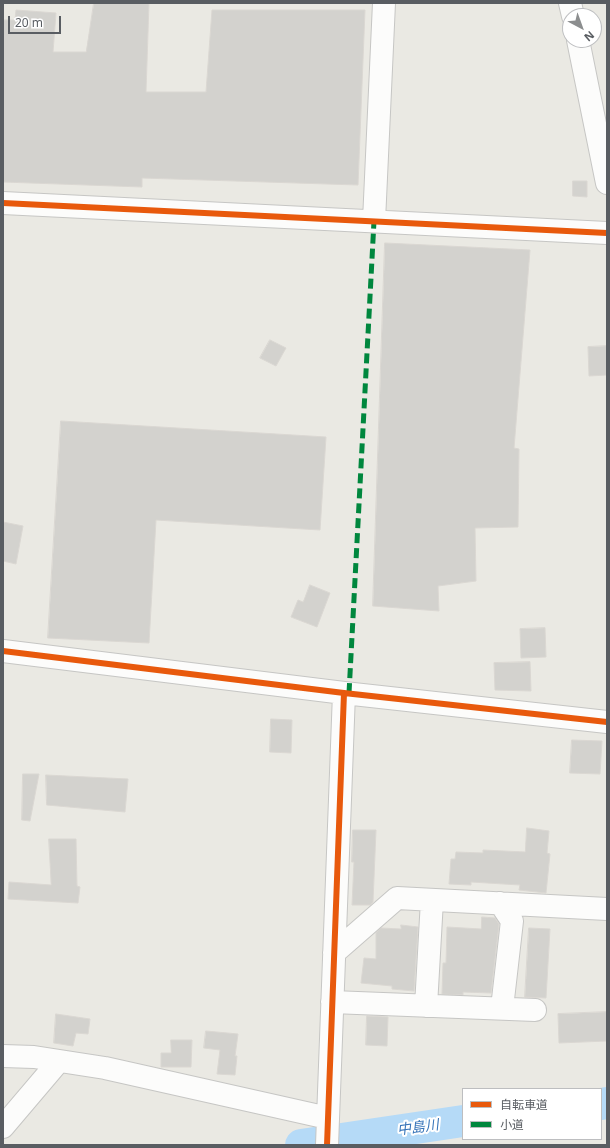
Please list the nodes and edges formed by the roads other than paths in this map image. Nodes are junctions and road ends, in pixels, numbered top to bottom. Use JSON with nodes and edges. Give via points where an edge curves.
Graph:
{"nodes":[{"id":1,"x":384,"y":3,"type":"edge"},
{"id":2,"x":580,"y":48,"type":"edge"},
{"id":3,"x":607,"y":183,"type":"edge"},
{"id":4,"x":3,"y":203,"type":"edge"},
{"id":5,"x":374,"y":221,"type":"junction"},
{"id":6,"x":607,"y":233,"type":"edge"},
{"id":7,"x":3,"y":651,"type":"edge"},
{"id":8,"x":344,"y":693,"type":"junction"},
{"id":9,"x":607,"y":722,"type":"edge"},
{"id":10,"x":432,"y":900,"type":"junction"},
{"id":11,"x":500,"y":903,"type":"junction"},
{"id":12,"x":607,"y":909,"type":"edge"},
{"id":13,"x":334,"y":953,"type":"junction"},
{"id":14,"x":332,"y":1002,"type":"junction"},
{"id":15,"x":426,"y":1006,"type":"junction"},
{"id":16,"x":502,"y":1008,"type":"junction"},
{"id":17,"x":536,"y":1010,"type":"dead end"},
{"id":18,"x":3,"y":1056,"type":"edge"},
{"id":19,"x":59,"y":1061,"type":"junction"},
{"id":20,"x":328,"y":1119,"type":"junction"},
{"id":21,"x":3,"y":1127,"type":"edge"},
{"id":22,"x":326,"y":1145,"type":"edge"}],
"edges":[{"from":1,"to":5,"type":"street"},
{"from":2,"to":3,"type":"street"},
{"from":4,"to":5,"type":"street"},
{"from":5,"to":6,"type":"street"},
{"from":7,"to":8,"type":"street"},
{"from":8,"to":9,"type":"street"},
{"from":8,"to":13,"type":"street"},
{"from":10,"to":11,"type":"street"},
{"from":10,"to":13,"type":"street","via":[[397,898]]},
{"from":10,"to":15,"type":"street"},
{"from":11,"to":12,"type":"street"},
{"from":11,"to":16,"type":"street","via":[[512,921]]},
{"from":13,"to":14,"type":"street"},
{"from":14,"to":15,"type":"street"},
{"from":14,"to":20,"type":"street"},
{"from":15,"to":16,"type":"street"},
{"from":16,"to":17,"type":"street"},
{"from":18,"to":19,"type":"street"},
{"from":19,"to":20,"type":"street","via":[[105,1068]]},
{"from":19,"to":21,"type":"street"},
{"from":20,"to":22,"type":"street"}]}
